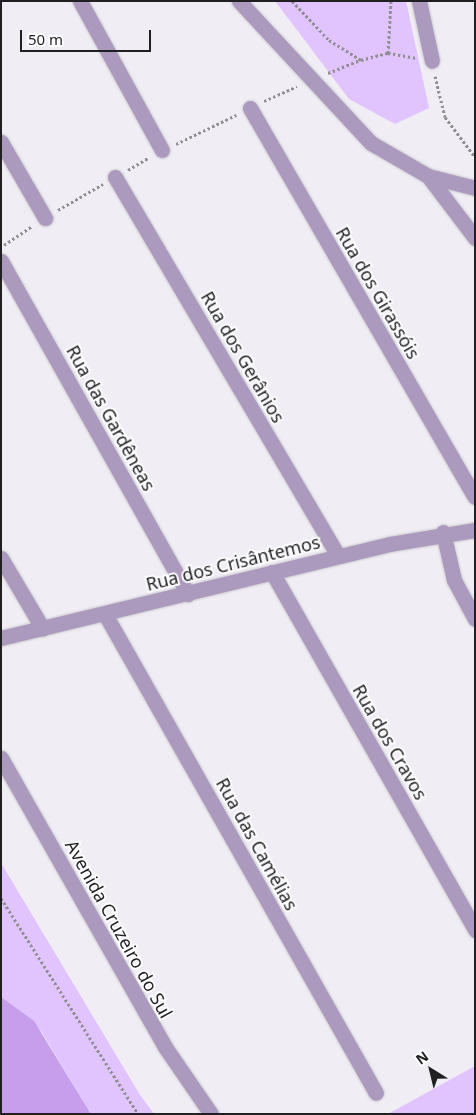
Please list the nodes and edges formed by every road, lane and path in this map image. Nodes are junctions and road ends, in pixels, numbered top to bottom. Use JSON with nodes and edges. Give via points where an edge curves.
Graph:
{"nodes":[{"id":1,"x":80,"y":1,"type":"edge"},
{"id":2,"x":239,"y":1,"type":"edge"},
{"id":3,"x":292,"y":1,"type":"edge"},
{"id":4,"x":391,"y":1,"type":"edge"},
{"id":5,"x":419,"y":1,"type":"edge"},
{"id":6,"x":388,"y":53,"type":"junction"},
{"id":7,"x":432,"y":61,"type":"junction"},
{"id":8,"x":250,"y":108,"type":"dead end"},
{"id":9,"x":1,"y":142,"type":"edge"},
{"id":10,"x":162,"y":150,"type":"dead end"},
{"id":11,"x":475,"y":157,"type":"edge"},
{"id":12,"x":428,"y":176,"type":"junction"},
{"id":13,"x":115,"y":177,"type":"dead end"},
{"id":14,"x":475,"y":188,"type":"edge"},
{"id":15,"x":45,"y":218,"type":"dead end"},
{"id":16,"x":475,"y":238,"type":"edge"},
{"id":17,"x":1,"y":261,"type":"edge"},
{"id":18,"x":475,"y":497,"type":"edge"},
{"id":19,"x":475,"y":530,"type":"edge"},
{"id":20,"x":443,"y":532,"type":"junction"},
{"id":21,"x":338,"y":556,"type":"junction"},
{"id":22,"x":1,"y":558,"type":"edge"},
{"id":23,"x":272,"y":572,"type":"junction"},
{"id":24,"x":188,"y":594,"type":"junction"},
{"id":25,"x":106,"y":614,"type":"junction"},
{"id":26,"x":475,"y":619,"type":"edge"},
{"id":27,"x":43,"y":629,"type":"junction"},
{"id":28,"x":1,"y":638,"type":"edge"},
{"id":29,"x":1,"y":758,"type":"edge"},
{"id":30,"x":1,"y":898,"type":"edge"},
{"id":31,"x":475,"y":930,"type":"edge"},
{"id":32,"x":376,"y":1092,"type":"dead end"},
{"id":33,"x":138,"y":1114,"type":"edge"},
{"id":34,"x":211,"y":1114,"type":"edge"}],
"edges":[{"from":1,"to":10,"type":"street"},
{"from":2,"to":12,"type":"street","via":[[371,143]]},
{"from":3,"to":6,"type":"path","via":[[329,40],[361,60]]},
{"from":4,"to":6,"type":"path"},
{"from":5,"to":7,"type":"street"},
{"from":6,"to":7,"type":"path"},
{"from":7,"to":11,"type":"path","via":[[445,117]]},
{"from":8,"to":18,"type":"street","name":"Rua dos Girassóis"},
{"from":9,"to":15,"type":"street"},
{"from":12,"to":14,"type":"street"},
{"from":12,"to":16,"type":"street"},
{"from":13,"to":21,"type":"street","name":"Rua dos Gerânios"},
{"from":17,"to":24,"type":"street","name":"Rua das Gardêneas"},
{"from":19,"to":20,"type":"street","name":"Rua dos Crisântemos"},
{"from":20,"to":21,"type":"street","name":"Rua dos Crisântemos"},
{"from":20,"to":26,"type":"street","via":[[454,580]]},
{"from":21,"to":23,"type":"street","name":"Rua dos Crisântemos"},
{"from":22,"to":27,"type":"street"},
{"from":23,"to":24,"type":"street","name":"Rua dos Crisântemos"},
{"from":23,"to":31,"type":"street","name":"Rua dos Cravos"},
{"from":24,"to":25,"type":"street","name":"Rua dos Crisântemos"},
{"from":25,"to":27,"type":"street","name":"Rua dos Crisântemos"},
{"from":25,"to":32,"type":"street","name":"Rua das Camélias"},
{"from":27,"to":28,"type":"street","name":"Rua dos Crisântemos"},
{"from":29,"to":34,"type":"street","name":"Avenida Cruzeiro do Sul","via":[[165,1047]]},
{"from":30,"to":33,"type":"path"}]}
